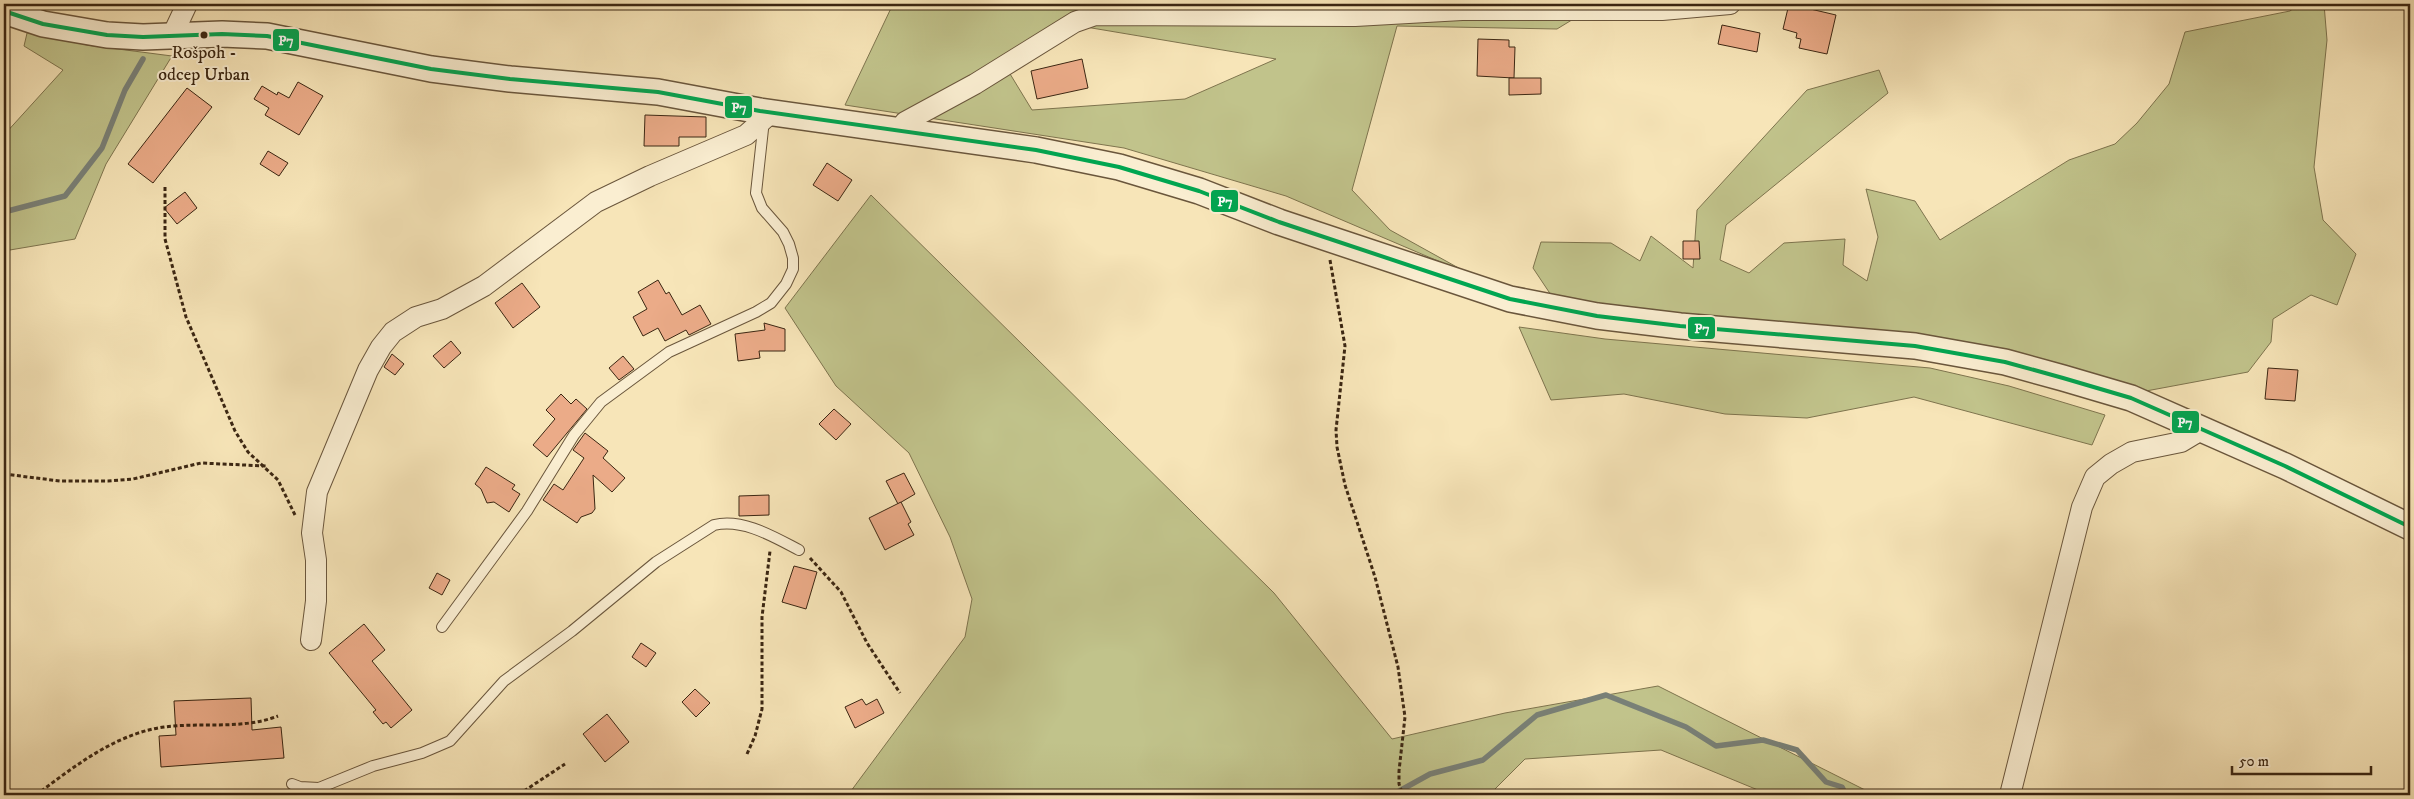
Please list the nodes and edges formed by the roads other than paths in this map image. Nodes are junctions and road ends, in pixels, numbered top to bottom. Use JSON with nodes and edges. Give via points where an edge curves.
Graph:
{"nodes":[{"id":1,"x":187,"y":4,"type":"edge"},
{"id":2,"x":1730,"y":4,"type":"edge"},
{"id":3,"x":4,"y":11,"type":"edge"},
{"id":4,"x":172,"y":36,"type":"junction"},
{"id":5,"x":768,"y":116,"type":"junction"},
{"id":6,"x":901,"y":129,"type":"junction"},
{"id":7,"x":2201,"y":430,"type":"junction"},
{"id":8,"x":2410,"y":527,"type":"edge"},
{"id":9,"x":799,"y":550,"type":"road end"},
{"id":10,"x":442,"y":628,"type":"dead end"},
{"id":11,"x":311,"y":640,"type":"dead end"},
{"id":12,"x":292,"y":784,"type":"dead end"},
{"id":13,"x":2010,"y":795,"type":"edge"}],
"edges":[{"from":1,"to":4,"type":"street"},
{"from":2,"to":6,"type":"street","via":[[1662,10],[1462,10],[1356,16],[1095,15],[1075,22],[975,84],[905,122]]},
{"from":3,"to":4,"type":"street","via":[[75,31]]},
{"from":4,"to":5,"type":"street","via":[[267,36],[431,69],[658,92]]},
{"from":5,"to":6,"type":"street"},
{"from":5,"to":10,"type":"lane","via":[[756,192],[762,208],[789,244],[793,269],[786,284],[771,303],[669,352],[601,402],[574,435],[527,511]]},
{"from":5,"to":11,"type":"street","via":[[746,135],[596,202],[484,286],[442,309],[416,317],[393,332],[368,370],[317,492],[312,533],[317,579]]},
{"from":6,"to":7,"type":"street","via":[[1036,150],[1119,168],[1199,191],[1279,222],[1510,299],[1597,316],[1915,346],[2005,362],[2131,398]]},
{"from":7,"to":8,"type":"street","via":[[2285,466]]},
{"from":7,"to":13,"type":"street","via":[[2181,442],[2132,452],[2095,477],[2082,507]]},
{"from":9,"to":12,"type":"lane","via":[[750,528],[723,523],[705,530],[656,562],[572,631],[504,681],[450,741],[422,753],[372,766],[319,788]]}]}
